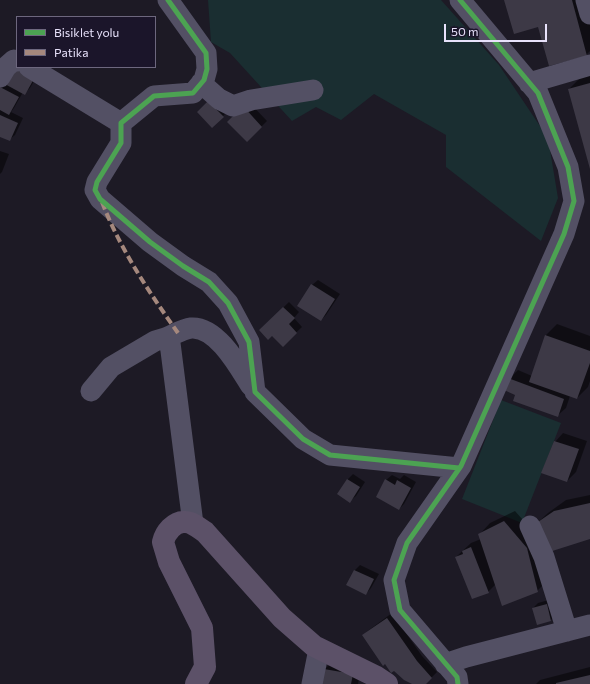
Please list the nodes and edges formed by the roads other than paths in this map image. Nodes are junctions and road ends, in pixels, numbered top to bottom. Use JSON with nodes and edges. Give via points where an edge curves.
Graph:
{"nodes":[{"id":1,"x":168,"y":0,"type":"edge"},
{"id":2,"x":460,"y":0,"type":"edge"},
{"id":3,"x":586,"y":0,"type":"edge"},
{"id":4,"x":590,"y":14,"type":"edge"},
{"id":5,"x":16,"y":61,"type":"edge"},
{"id":6,"x":590,"y":65,"type":"edge"},
{"id":7,"x":31,"y":68,"type":"edge"},
{"id":8,"x":0,"y":77,"type":"edge"},
{"id":9,"x":202,"y":83,"type":"junction"},
{"id":10,"x":529,"y":83,"type":"junction"},
{"id":11,"x":313,"y":90,"type":"dead end"},
{"id":12,"x":122,"y":123,"type":"junction"},
{"id":13,"x":165,"y":338,"type":"junction"},
{"id":14,"x":91,"y":391,"type":"dead end"},
{"id":15,"x":255,"y":392,"type":"junction"},
{"id":16,"x":459,"y":468,"type":"junction"},
{"id":17,"x":193,"y":524,"type":"junction"},
{"id":18,"x":530,"y":526,"type":"dead end"},
{"id":19,"x":590,"y":625,"type":"edge"},
{"id":20,"x":566,"y":631,"type":"junction"},
{"id":21,"x":319,"y":649,"type":"junction"},
{"id":22,"x":445,"y":664,"type":"junction"},
{"id":23,"x":362,"y":677,"type":"edge"},
{"id":24,"x":196,"y":684,"type":"edge"},
{"id":25,"x":312,"y":684,"type":"edge"},
{"id":26,"x":387,"y":684,"type":"edge"},
{"id":27,"x":458,"y":684,"type":"edge"}],
"edges":[{"from":1,"to":9,"type":"street","via":[[206,53],[207,69]]},
{"from":2,"to":10,"type":"street"},
{"from":3,"to":4,"type":"street"},
{"from":5,"to":8,"type":"street","via":[[6,68]]},
{"from":6,"to":10,"type":"street"},
{"from":7,"to":12,"type":"street"},
{"from":9,"to":11,"type":"street","via":[[219,99],[233,106],[251,100]]},
{"from":9,"to":12,"type":"street","via":[[193,93],[154,96]]},
{"from":10,"to":16,"type":"street","via":[[538,94],[568,167],[574,201],[564,234]]},
{"from":12,"to":15,"type":"street","via":[[121,143],[96,182],[95,190],[100,199],[150,242],[209,282],[228,303],[249,342]]},
{"from":13,"to":14,"type":"street","via":[[155,341],[111,367]]},
{"from":13,"to":15,"type":"street","via":[[191,328],[205,330],[236,360]]},
{"from":13,"to":17,"type":"street","via":[[170,343]]},
{"from":15,"to":16,"type":"street","via":[[303,439],[330,455]]},
{"from":16,"to":22,"type":"street","via":[[407,543],[394,580],[400,610]]},
{"from":17,"to":21,"type":"main road","via":[[205,532],[282,618]]},
{"from":17,"to":24,"type":"main road","via":[[180,522],[173,526],[164,536],[163,542],[169,562],[202,628],[205,667]]},
{"from":18,"to":20,"type":"street","via":[[544,557]]},
{"from":19,"to":20,"type":"street"},
{"from":20,"to":22,"type":"street","via":[[466,656]]},
{"from":21,"to":23,"type":"main road"},
{"from":21,"to":25,"type":"street"},
{"from":22,"to":27,"type":"street","via":[[456,677]]},
{"from":23,"to":26,"type":"main road"}]}
